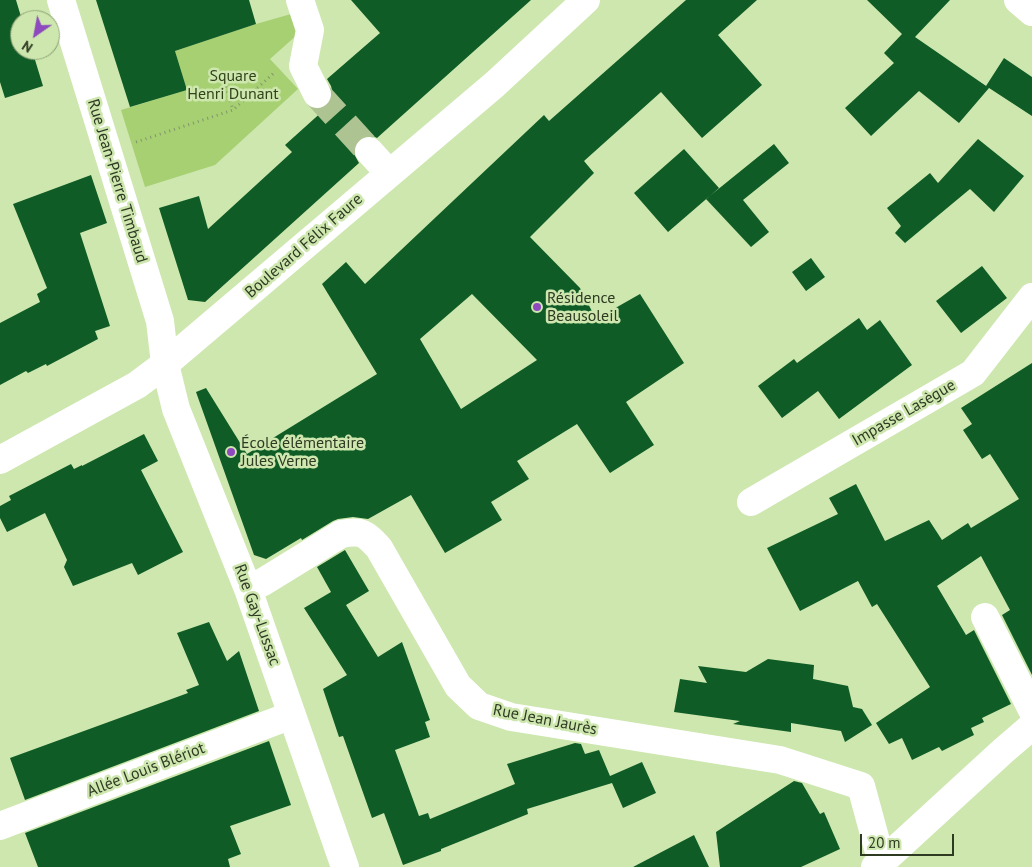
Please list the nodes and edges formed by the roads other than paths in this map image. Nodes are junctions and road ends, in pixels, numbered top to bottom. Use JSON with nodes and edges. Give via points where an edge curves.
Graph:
{"nodes":[{"id":1,"x":61,"y":0,"type":"edge"},
{"id":2,"x":300,"y":0,"type":"edge"},
{"id":3,"x":586,"y":0,"type":"edge"},
{"id":4,"x":1018,"y":0,"type":"edge"},
{"id":5,"x":1032,"y":12,"type":"edge"},
{"id":6,"x":317,"y":94,"type":"tunnel mouth"},
{"id":7,"x":369,"y":151,"type":"tunnel mouth"},
{"id":8,"x":389,"y":173,"type":"junction"},
{"id":9,"x":1032,"y":297,"type":"edge"},
{"id":10,"x":165,"y":364,"type":"junction"},
{"id":11,"x":0,"y":460,"type":"edge"},
{"id":12,"x":751,"y":502,"type":"dead end"},
{"id":13,"x":248,"y":589,"type":"junction"},
{"id":14,"x":985,"y":617,"type":"dead end"},
{"id":15,"x":1032,"y":710,"type":"edge"},
{"id":16,"x":292,"y":715,"type":"junction"},
{"id":17,"x":1032,"y":726,"type":"edge"},
{"id":18,"x":0,"y":826,"type":"edge"},
{"id":19,"x":880,"y":865,"type":"edge"},
{"id":20,"x":345,"y":867,"type":"edge"}],
"edges":[{"from":1,"to":10,"type":"street","name":"Rue Jean-Pierre Timbaud","via":[[160,321]]},
{"from":2,"to":6,"type":"street","via":[[310,30],[302,66]]},
{"from":3,"to":8,"type":"street","name":"Boulevard Félix Faure","via":[[494,85]]},
{"from":4,"to":5,"type":"street"},
{"from":7,"to":8,"type":"street"},
{"from":8,"to":10,"type":"street","name":"Boulevard Félix Faure"},
{"from":9,"to":12,"type":"street","name":"Impasse Lasègue","via":[[973,373]]},
{"from":10,"to":11,"type":"street","name":"Boulevard Félix Faure","via":[[137,385]]},
{"from":10,"to":13,"type":"street","name":"Rue Gay-Lussac","via":[[176,409]]},
{"from":13,"to":16,"type":"street","name":"Rue Gay-Lussac"},
{"from":13,"to":19,"type":"street","name":"Rue Jean Jaurès","via":[[341,534],[355,531],[368,536],[379,548],[458,686],[479,706],[511,717],[780,760],[861,786]]},
{"from":14,"to":15,"type":"street"},
{"from":16,"to":18,"type":"street","name":"Allée Louis Blériot"},
{"from":16,"to":20,"type":"street","name":"Rue Gay-Lussac"},
{"from":17,"to":19,"type":"street"}]}
